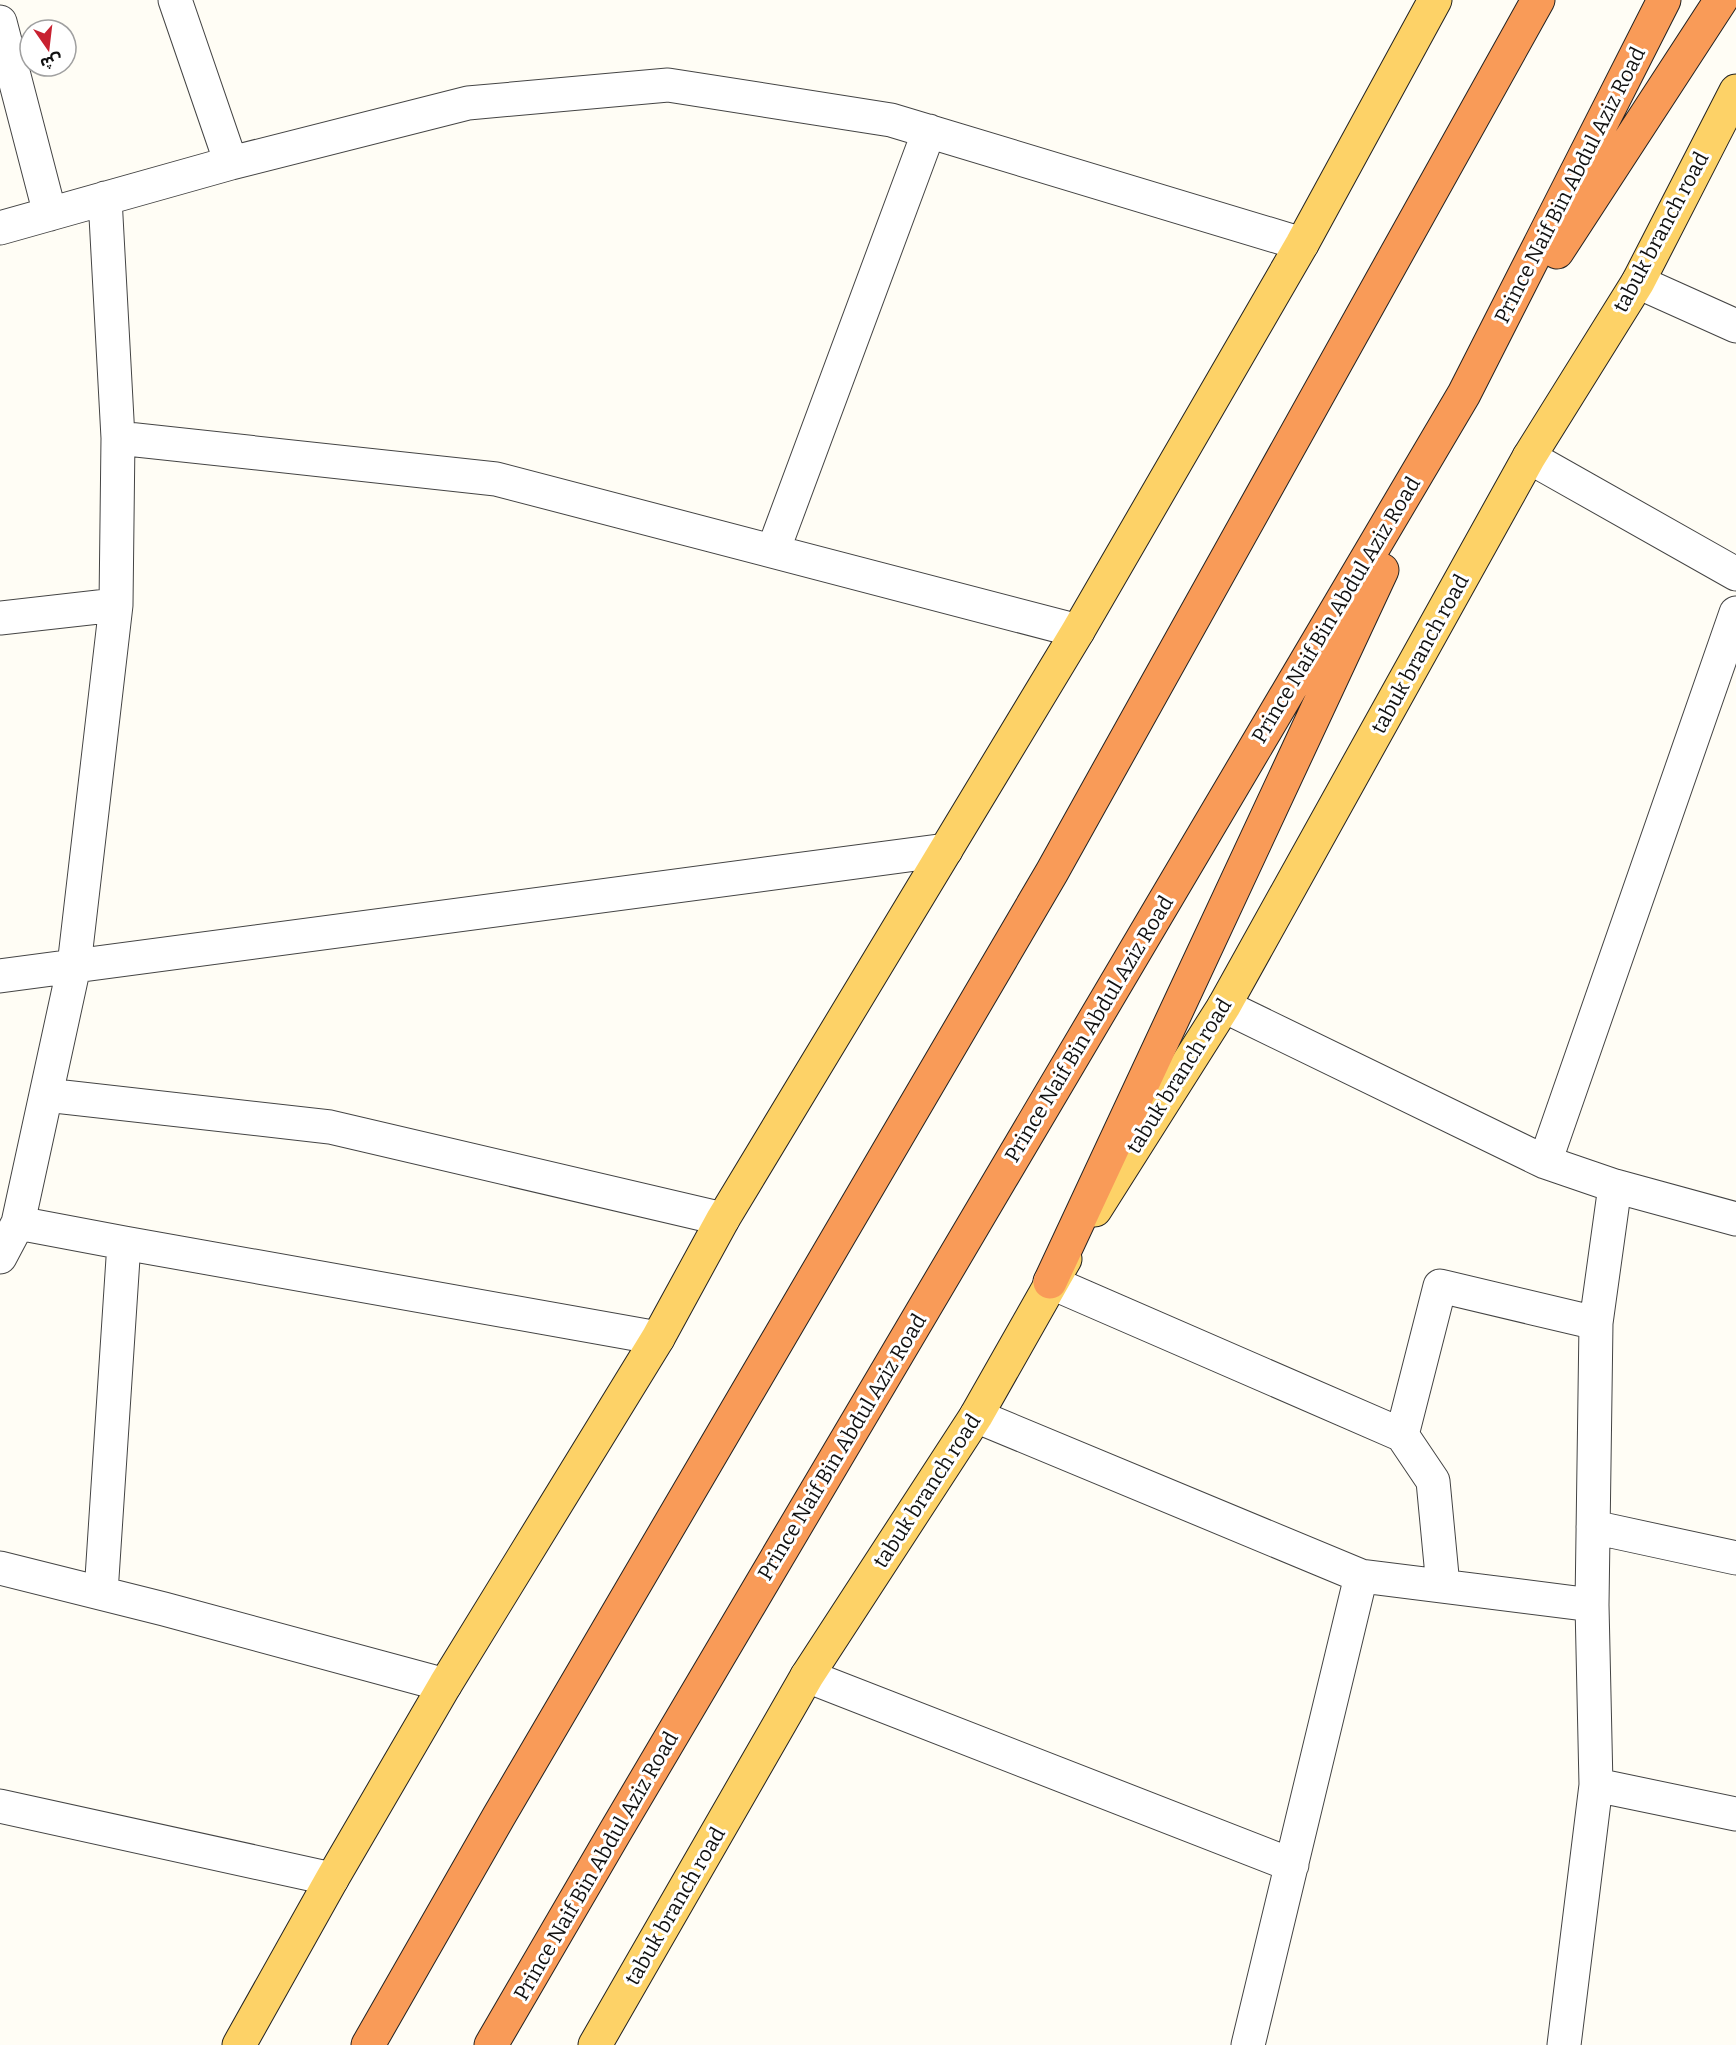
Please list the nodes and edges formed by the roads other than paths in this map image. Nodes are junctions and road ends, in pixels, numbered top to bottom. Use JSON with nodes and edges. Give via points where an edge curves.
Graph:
{"nodes":[{"id":1,"x":175,"y":0,"type":"edge"},
{"id":2,"x":1435,"y":0,"type":"edge"},
{"id":3,"x":1538,"y":0,"type":"edge"},
{"id":4,"x":1664,"y":0,"type":"edge"},
{"id":5,"x":1721,"y":0,"type":"edge"},
{"id":6,"x":0,"y":22,"type":"edge"},
{"id":7,"x":1736,"y":91,"type":"edge"},
{"id":8,"x":929,"y":131,"type":"junction"},
{"id":9,"x":231,"y":163,"type":"junction"},
{"id":10,"x":105,"y":198,"type":"junction"},
{"id":11,"x":50,"y":214,"type":"junction"},
{"id":12,"x":0,"y":228,"type":"edge"},
{"id":13,"x":1302,"y":244,"type":"junction"},
{"id":14,"x":1638,"y":282,"type":"junction"},
{"id":15,"x":1736,"y":326,"type":"edge"},
{"id":16,"x":1464,"y":394,"type":"junction"},
{"id":17,"x":118,"y":438,"type":"junction"},
{"id":18,"x":1529,"y":458,"type":"junction"},
{"id":19,"x":773,"y":551,"type":"junction"},
{"id":20,"x":1736,"y":574,"type":"edge"},
{"id":21,"x":116,"y":605,"type":"junction"},
{"id":22,"x":1736,"y":613,"type":"edge"},
{"id":23,"x":0,"y":618,"type":"edge"},
{"id":24,"x":1078,"y":631,"type":"junction"},
{"id":25,"x":946,"y":850,"type":"junction"},
{"id":26,"x":74,"y":966,"type":"junction"},
{"id":27,"x":0,"y":976,"type":"edge"},
{"id":28,"x":1224,"y":1006,"type":"junction"},
{"id":29,"x":46,"y":1095,"type":"junction"},
{"id":30,"x":1545,"y":1162,"type":"junction"},
{"id":31,"x":1615,"y":1185,"type":"junction"},
{"id":32,"x":723,"y":1219,"type":"junction"},
{"id":33,"x":1736,"y":1219,"type":"edge"},
{"id":34,"x":18,"y":1223,"type":"junction"},
{"id":35,"x":124,"y":1243,"type":"junction"},
{"id":36,"x":0,"y":1257,"type":"edge"},
{"id":37,"x":1050,"y":1282,"type":"junction"},
{"id":38,"x":1596,"y":1323,"type":"junction"},
{"id":39,"x":658,"y":1338,"type":"junction"},
{"id":40,"x":976,"y":1416,"type":"junction"},
{"id":41,"x":1402,"y":1435,"type":"junction"},
{"id":42,"x":1593,"y":1527,"type":"junction"},
{"id":43,"x":1736,"y":1558,"type":"edge"},
{"id":44,"x":0,"y":1568,"type":"edge"},
{"id":45,"x":1361,"y":1576,"type":"junction"},
{"id":46,"x":1443,"y":1586,"type":"junction"},
{"id":47,"x":101,"y":1593,"type":"junction"},
{"id":48,"x":1592,"y":1605,"type":"junction"},
{"id":49,"x":807,"y":1676,"type":"junction"},
{"id":50,"x":445,"y":1685,"type":"junction"},
{"id":51,"x":1596,"y":1785,"type":"junction"},
{"id":52,"x":0,"y":1806,"type":"edge"},
{"id":53,"x":1736,"y":1814,"type":"edge"},
{"id":54,"x":1292,"y":1865,"type":"junction"},
{"id":55,"x":332,"y":1880,"type":"junction"},
{"id":56,"x":239,"y":2045,"type":"edge"},
{"id":57,"x":368,"y":2045,"type":"edge"},
{"id":58,"x":491,"y":2045,"type":"edge"},
{"id":59,"x":595,"y":2045,"type":"edge"},
{"id":60,"x":1248,"y":2045,"type":"edge"},
{"id":61,"x":1564,"y":2045,"type":"edge"}],
"edges":[{"from":1,"to":9,"type":"street"},
{"from":2,"to":13,"type":"main road"},
{"from":3,"to":57,"type":"highway","via":[[1052,872]]},
{"from":4,"to":16,"type":"highway","name":"Prince Naif Bin Abdul Aziz Road"},
{"from":5,"to":16,"type":"highway"},
{"from":6,"to":11,"type":"street"},
{"from":7,"to":14,"type":"main road","name":"tabuk branch road"},
{"from":8,"to":9,"type":"street","via":[[891,120],[668,85],[468,103]]},
{"from":8,"to":13,"type":"street"},
{"from":8,"to":19,"type":"street"},
{"from":9,"to":10,"type":"street"},
{"from":10,"to":11,"type":"street"},
{"from":10,"to":17,"type":"street"},
{"from":11,"to":12,"type":"street"},
{"from":13,"to":24,"type":"main road"},
{"from":14,"to":15,"type":"street"},
{"from":14,"to":18,"type":"main road","name":"tabuk branch road"},
{"from":16,"to":37,"type":"highway"},
{"from":16,"to":58,"type":"highway","name":"Prince Naif Bin Abdul Aziz Road"},
{"from":17,"to":19,"type":"street","via":[[496,479]]},
{"from":17,"to":21,"type":"street"},
{"from":18,"to":20,"type":"street"},
{"from":18,"to":28,"type":"main road","name":"tabuk branch road"},
{"from":19,"to":24,"type":"street"},
{"from":21,"to":23,"type":"street"},
{"from":21,"to":26,"type":"street"},
{"from":22,"to":30,"type":"street"},
{"from":24,"to":25,"type":"main road"},
{"from":25,"to":26,"type":"street"},
{"from":25,"to":32,"type":"main road"},
{"from":26,"to":27,"type":"street"},
{"from":26,"to":29,"type":"street"},
{"from":28,"to":30,"type":"street"},
{"from":28,"to":37,"type":"main road","name":"tabuk branch road"},
{"from":29,"to":32,"type":"street","via":[[330,1127]]},
{"from":29,"to":34,"type":"street"},
{"from":30,"to":31,"type":"street"},
{"from":31,"to":33,"type":"street"},
{"from":31,"to":38,"type":"street"},
{"from":32,"to":39,"type":"main road"},
{"from":34,"to":35,"type":"street"},
{"from":34,"to":36,"type":"street"},
{"from":35,"to":39,"type":"street"},
{"from":35,"to":47,"type":"street"},
{"from":37,"to":40,"type":"main road","name":"tabuk branch road"},
{"from":37,"to":41,"type":"street"},
{"from":38,"to":41,"type":"street","via":[[1440,1286]]},
{"from":38,"to":42,"type":"street"},
{"from":39,"to":50,"type":"main road"},
{"from":40,"to":45,"type":"street"},
{"from":40,"to":49,"type":"main road","name":"tabuk branch road"},
{"from":41,"to":46,"type":"street","via":[[1433,1481]]},
{"from":42,"to":43,"type":"street"},
{"from":42,"to":48,"type":"street"},
{"from":44,"to":47,"type":"street"},
{"from":45,"to":46,"type":"street"},
{"from":45,"to":54,"type":"street"},
{"from":46,"to":48,"type":"street"},
{"from":47,"to":50,"type":"street"},
{"from":48,"to":51,"type":"street"},
{"from":49,"to":54,"type":"street"},
{"from":49,"to":59,"type":"main road","name":"tabuk branch road"},
{"from":50,"to":55,"type":"main road"},
{"from":51,"to":53,"type":"street"},
{"from":51,"to":61,"type":"street"},
{"from":52,"to":55,"type":"street"},
{"from":54,"to":60,"type":"street"},
{"from":55,"to":56,"type":"main road"}]}
